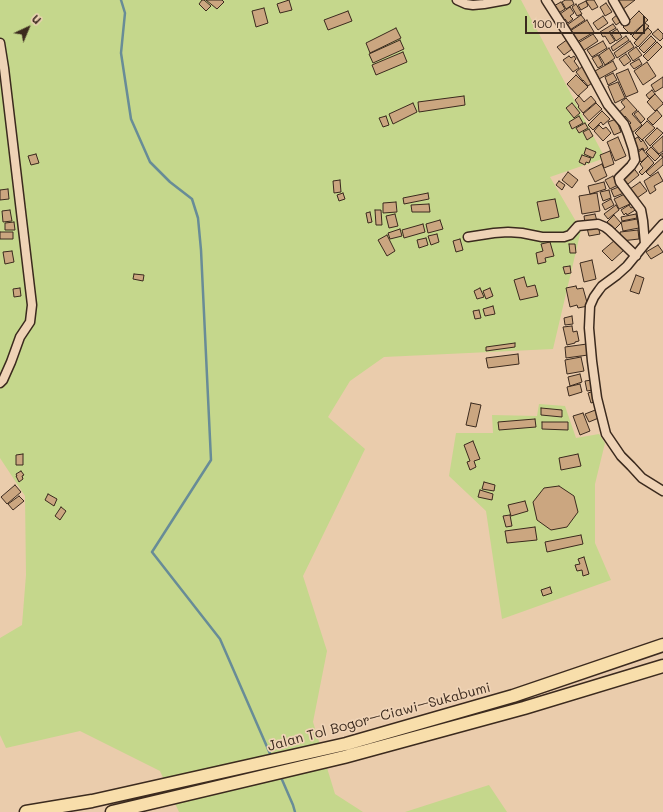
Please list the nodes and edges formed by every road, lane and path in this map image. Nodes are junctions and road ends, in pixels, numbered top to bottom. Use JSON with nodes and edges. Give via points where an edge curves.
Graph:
{"nodes":[{"id":1,"x":457,"y":0,"type":"edge"},
{"id":2,"x":506,"y":0,"type":"edge"},
{"id":3,"x":546,"y":0,"type":"edge"},
{"id":4,"x":612,"y":0,"type":"edge"},
{"id":5,"x":625,"y":21,"type":"dead end"},
{"id":6,"x":0,"y":43,"type":"edge"},
{"id":7,"x":663,"y":224,"type":"edge"},
{"id":8,"x":468,"y":237,"type":"dead end"},
{"id":9,"x":645,"y":244,"type":"junction"},
{"id":10,"x":636,"y":256,"type":"junction"},
{"id":11,"x":0,"y":383,"type":"edge"},
{"id":12,"x":663,"y":491,"type":"edge"},
{"id":13,"x":663,"y":645,"type":"edge"},
{"id":14,"x":663,"y":666,"type":"edge"},
{"id":15,"x":26,"y":812,"type":"edge"},
{"id":16,"x":112,"y":812,"type":"edge"}],
"edges":[{"from":1,"to":2,"type":"street","via":[[473,5]]},
{"from":3,"to":9,"type":"street","via":[[580,53],[608,104],[624,124],[634,150],[634,162],[618,178],[641,210]]},
{"from":4,"to":5,"type":"street"},
{"from":6,"to":11,"type":"street","via":[[32,305],[30,322],[20,337]]},
{"from":7,"to":9,"type":"street"},
{"from":8,"to":10,"type":"street","via":[[508,232],[564,237],[570,235],[578,226],[598,224],[605,227]]},
{"from":9,"to":10,"type":"street"},
{"from":10,"to":12,"type":"street","via":[[596,293],[590,306],[588,328],[598,405],[606,434],[621,456],[642,478]]},
{"from":13,"to":15,"type":"highway","name":"Jalan Tol Bogor–Ciawi–Sukabumi","via":[[513,696],[346,744],[92,801]]},
{"from":14,"to":16,"type":"highway","name":"Jalan Tol Bogor–Ciawi–Sukabumi","via":[[524,708],[344,757]]}]}
